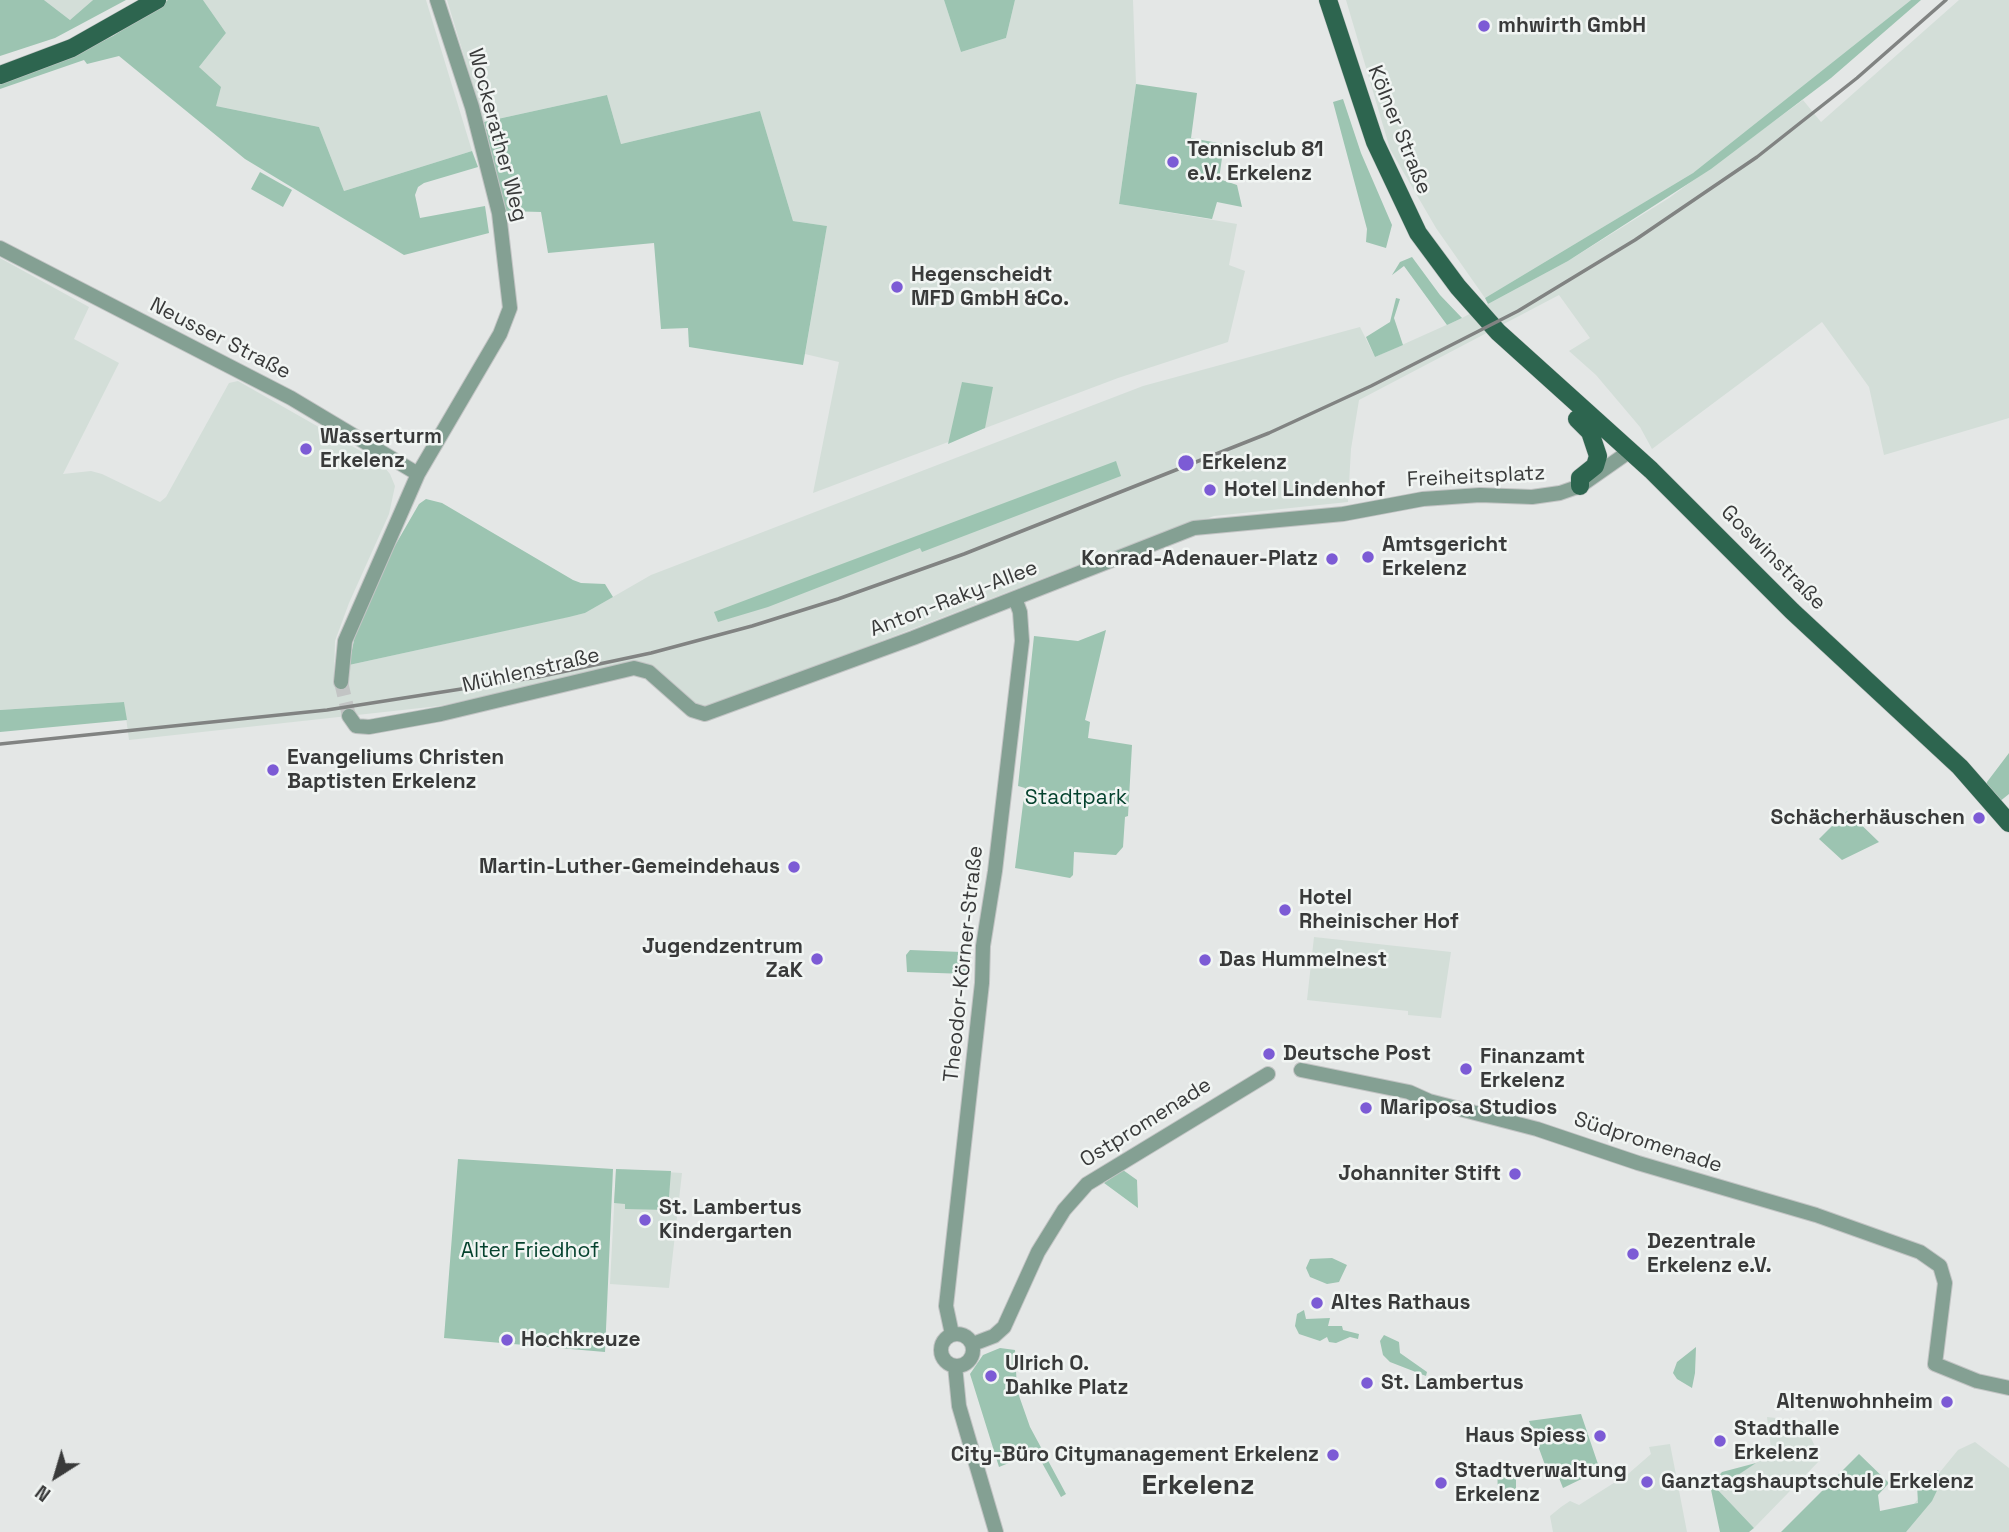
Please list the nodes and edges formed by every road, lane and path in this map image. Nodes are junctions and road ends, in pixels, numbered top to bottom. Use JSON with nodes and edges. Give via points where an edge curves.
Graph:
{"nodes":[{"id":1,"x":157,"y":0,"type":"edge"},
{"id":2,"x":437,"y":0,"type":"edge"},
{"id":3,"x":1328,"y":0,"type":"edge"},
{"id":4,"x":0,"y":75,"type":"edge"},
{"id":5,"x":0,"y":248,"type":"edge"},
{"id":6,"x":1498,"y":332,"type":"joint"},
{"id":7,"x":1537,"y":369,"type":"junction"},
{"id":8,"x":1630,"y":452,"type":"junction"},
{"id":9,"x":418,"y":474,"type":"junction"},
{"id":10,"x":1580,"y":486,"type":"junction"},
{"id":11,"x":1210,"y":526,"type":"joint"},
{"id":12,"x":1015,"y":598,"type":"junction"},
{"id":13,"x":341,"y":682,"type":"tunnel mouth"},
{"id":14,"x":713,"y":712,"type":"joint"},
{"id":15,"x":349,"y":716,"type":"dead end"},
{"id":16,"x":2009,"y":823,"type":"edge"},
{"id":17,"x":1301,"y":1070,"type":"dead end"},
{"id":18,"x":1268,"y":1074,"type":"dead end"},
{"id":19,"x":952,"y":1334,"type":"junction"},
{"id":20,"x":973,"y":1344,"type":"junction"},
{"id":21,"x":955,"y":1366,"type":"junction"},
{"id":22,"x":2009,"y":1388,"type":"edge"},
{"id":23,"x":996,"y":1532,"type":"edge"}],
"edges":[{"from":1,"to":4,"type":"main road","via":[[72,48]]},
{"from":2,"to":9,"type":"street","name":"Wockerather Weg","via":[[499,213],[510,308]]},
{"from":3,"to":6,"type":"main road","name":"Kölner Straße","via":[[1375,142],[1401,199],[1434,256]]},
{"from":5,"to":9,"type":"street","name":"Neusser Straße","via":[[291,398]]},
{"from":6,"to":7,"type":"main road","name":"Goswinstraße"},
{"from":7,"to":8,"type":"main road","name":"Goswinstraße"},
{"from":7,"to":10,"type":"main road","via":[[1538,379],[1590,432],[1598,447],[1595,466],[1580,478]]},
{"from":8,"to":10,"type":"street","name":"Freiheitsplatz"},
{"from":8,"to":16,"type":"main road","name":"Goswinstraße","via":[[1960,767]]},
{"from":9,"to":13,"type":"street","via":[[345,641]]},
{"from":10,"to":11,"type":"street","name":"Freiheitsplatz","via":[[1532,497],[1480,495]]},
{"from":11,"to":12,"type":"street","name":"Anton-Raky-Allee","via":[[1194,528]]},
{"from":12,"to":14,"type":"street","name":"Anton-Raky-Allee"},
{"from":12,"to":19,"type":"street","name":"Theodor-Körner-Straße","via":[[1022,640],[983,946],[946,1306]]},
{"from":14,"to":15,"type":"street","name":"Mühlenstraße","via":[[698,713],[649,672],[634,668],[369,727],[356,726]]},
{"from":17,"to":22,"type":"street","name":"Südpromenade","via":[[1409,1092],[1537,1129],[1920,1252],[1936,1261],[1943,1272],[1945,1294],[1934,1360],[1938,1367]]},
{"from":18,"to":20,"type":"street","name":"Ostpromenade","via":[[1087,1184],[1038,1252],[1000,1332]]},
{"from":19,"to":20,"type":"street","via":[[963,1334]]},
{"from":19,"to":21,"type":"street","via":[[941,1352]]},
{"from":20,"to":21,"type":"street","via":[[970,1361]]},
{"from":21,"to":23,"type":"street","via":[[957,1398]]}]}
